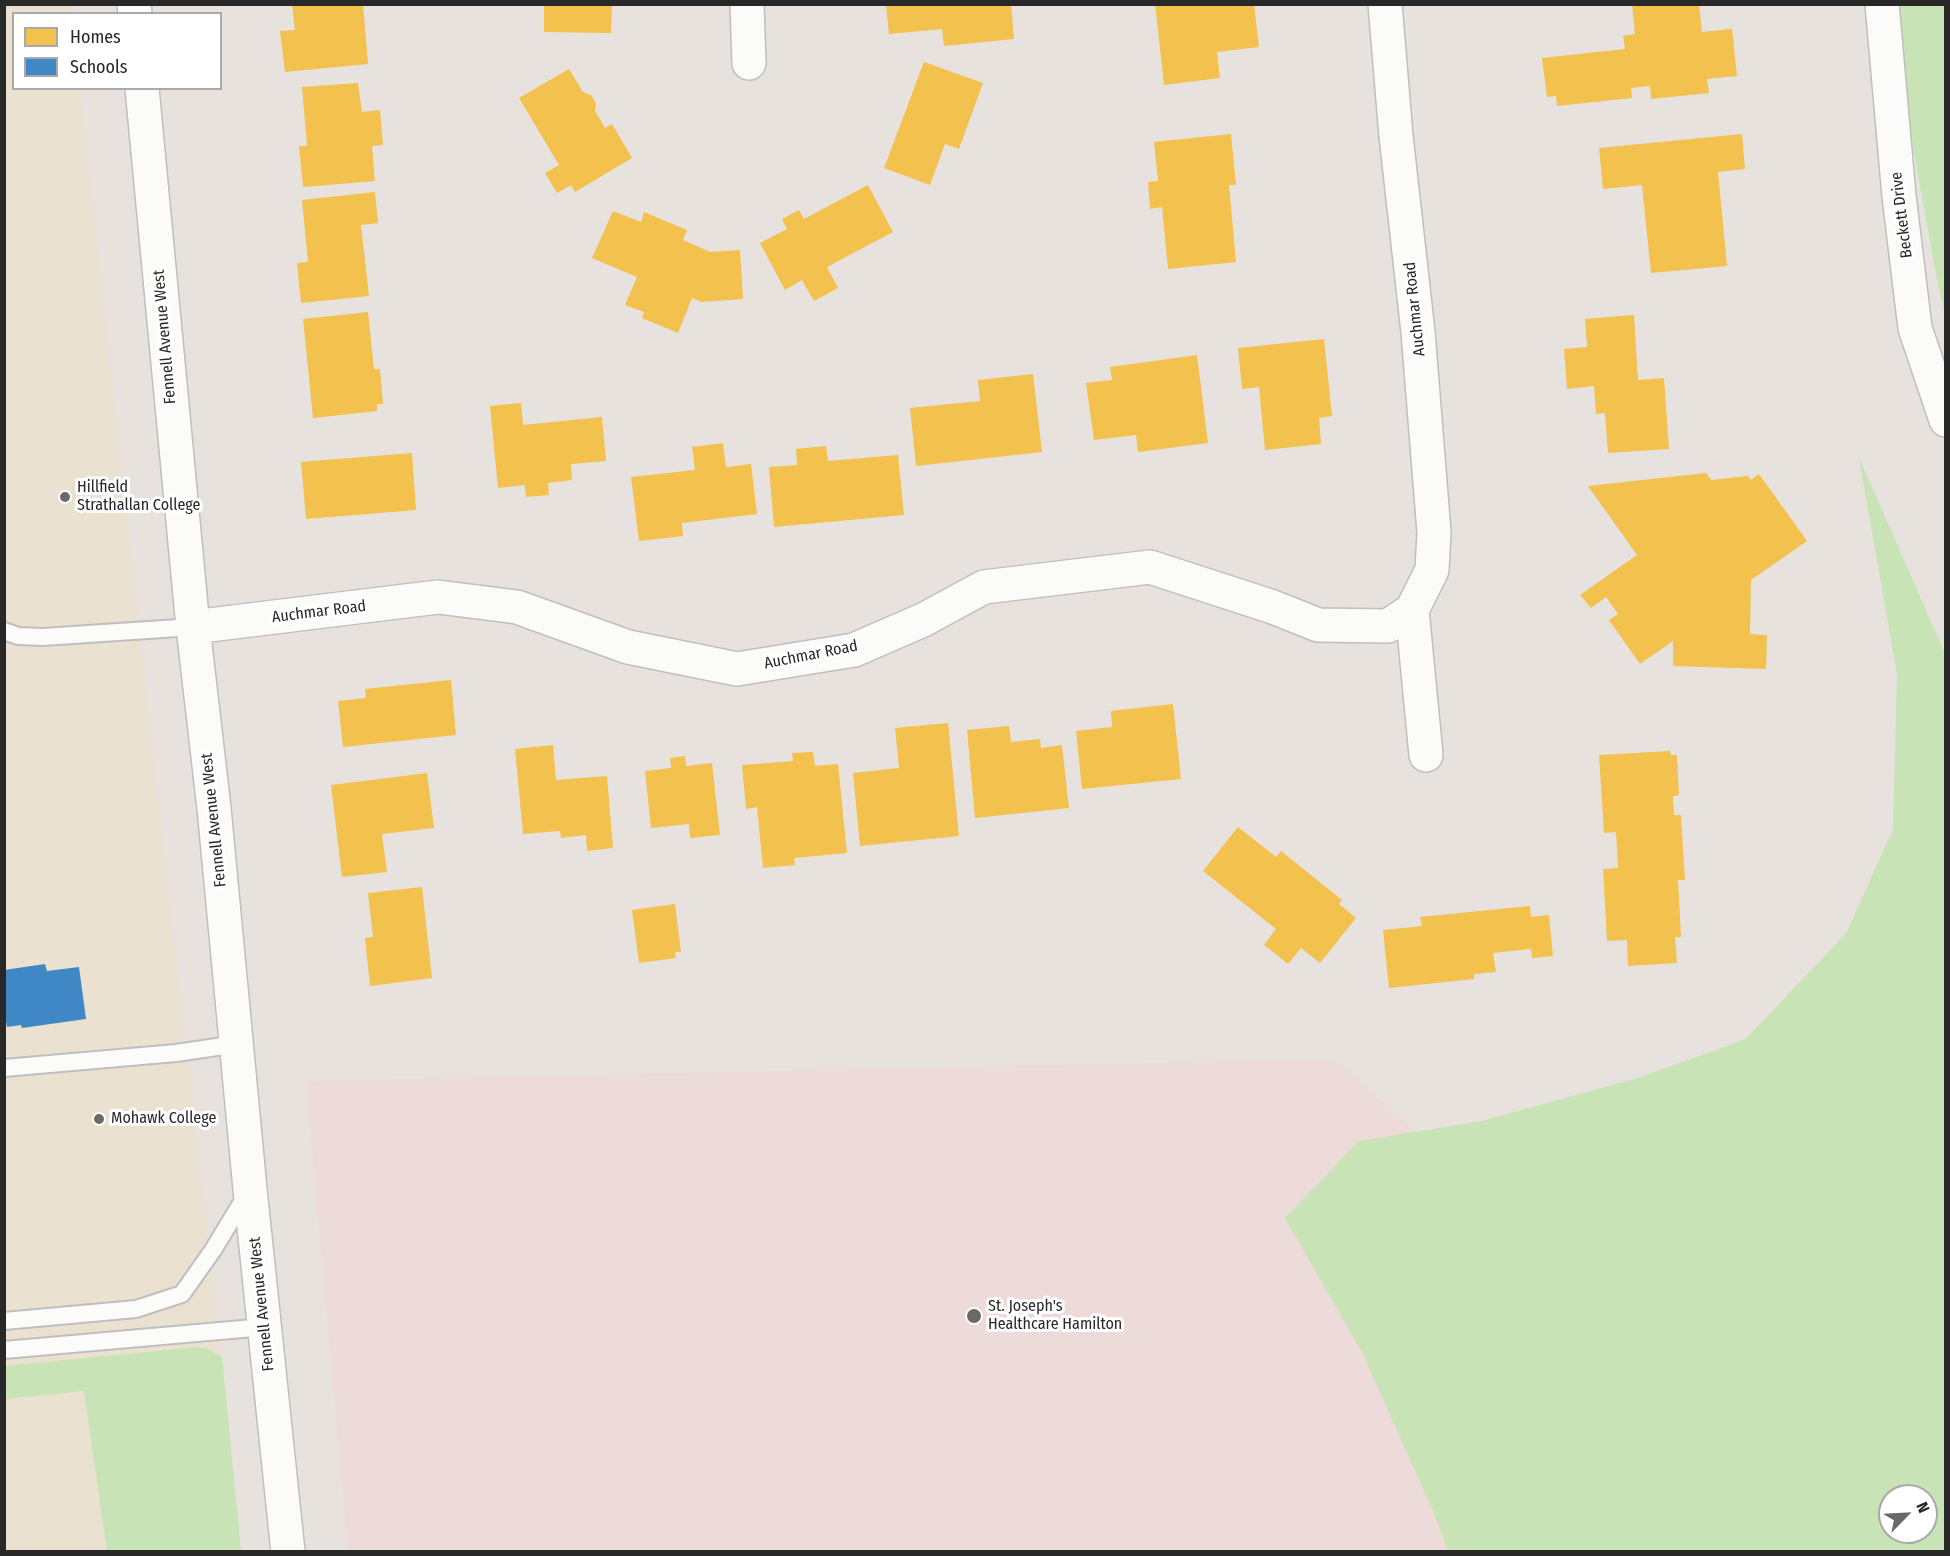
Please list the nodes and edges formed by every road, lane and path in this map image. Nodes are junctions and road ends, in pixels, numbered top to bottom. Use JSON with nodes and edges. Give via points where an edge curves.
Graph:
{"nodes":[{"id":1,"x":747,"y":4,"type":"edge"},
{"id":2,"x":1385,"y":4,"type":"edge"},
{"id":3,"x":1882,"y":4,"type":"edge"},
{"id":4,"x":749,"y":63,"type":"dead end"},
{"id":5,"x":142,"y":90,"type":"edge"},
{"id":6,"x":1946,"y":420,"type":"edge"},
{"id":7,"x":1412,"y":610,"type":"junction"},
{"id":8,"x":193,"y":627,"type":"junction"},
{"id":9,"x":4,"y":631,"type":"edge"},
{"id":10,"x":1426,"y":755,"type":"dead end"},
{"id":11,"x":237,"y":1044,"type":"junction"},
{"id":12,"x":4,"y":1068,"type":"edge"},
{"id":13,"x":250,"y":1189,"type":"junction"},
{"id":14,"x":4,"y":1321,"type":"edge"},
{"id":15,"x":265,"y":1327,"type":"junction"},
{"id":16,"x":4,"y":1350,"type":"edge"},
{"id":17,"x":288,"y":1551,"type":"edge"}],
"edges":[{"from":1,"to":4,"type":"street"},
{"from":2,"to":7,"type":"street","name":"Auchmar Road","via":[[1434,532],[1432,570]]},
{"from":3,"to":6,"type":"street","name":"Beckett Drive","via":[[1915,328]]},
{"from":5,"to":8,"type":"street","name":"Fennell Avenue West"},
{"from":7,"to":8,"type":"street","name":"Auchmar Road","via":[[1388,626],[1318,625],[1150,567],[984,587],[923,620],[854,650],[737,669],[628,647],[517,607],[438,597]]},
{"from":7,"to":10,"type":"street"},
{"from":8,"to":9,"type":"lane","via":[[43,637]]},
{"from":8,"to":11,"type":"street","name":"Fennell Avenue West"},
{"from":11,"to":12,"type":"lane"},
{"from":11,"to":13,"type":"street","name":"Fennell Avenue West"},
{"from":13,"to":14,"type":"lane","via":[[182,1294],[136,1309]]},
{"from":13,"to":15,"type":"street","name":"Fennell Avenue West"},
{"from":15,"to":16,"type":"lane"},
{"from":15,"to":17,"type":"street","name":"Fennell Avenue West"}]}
